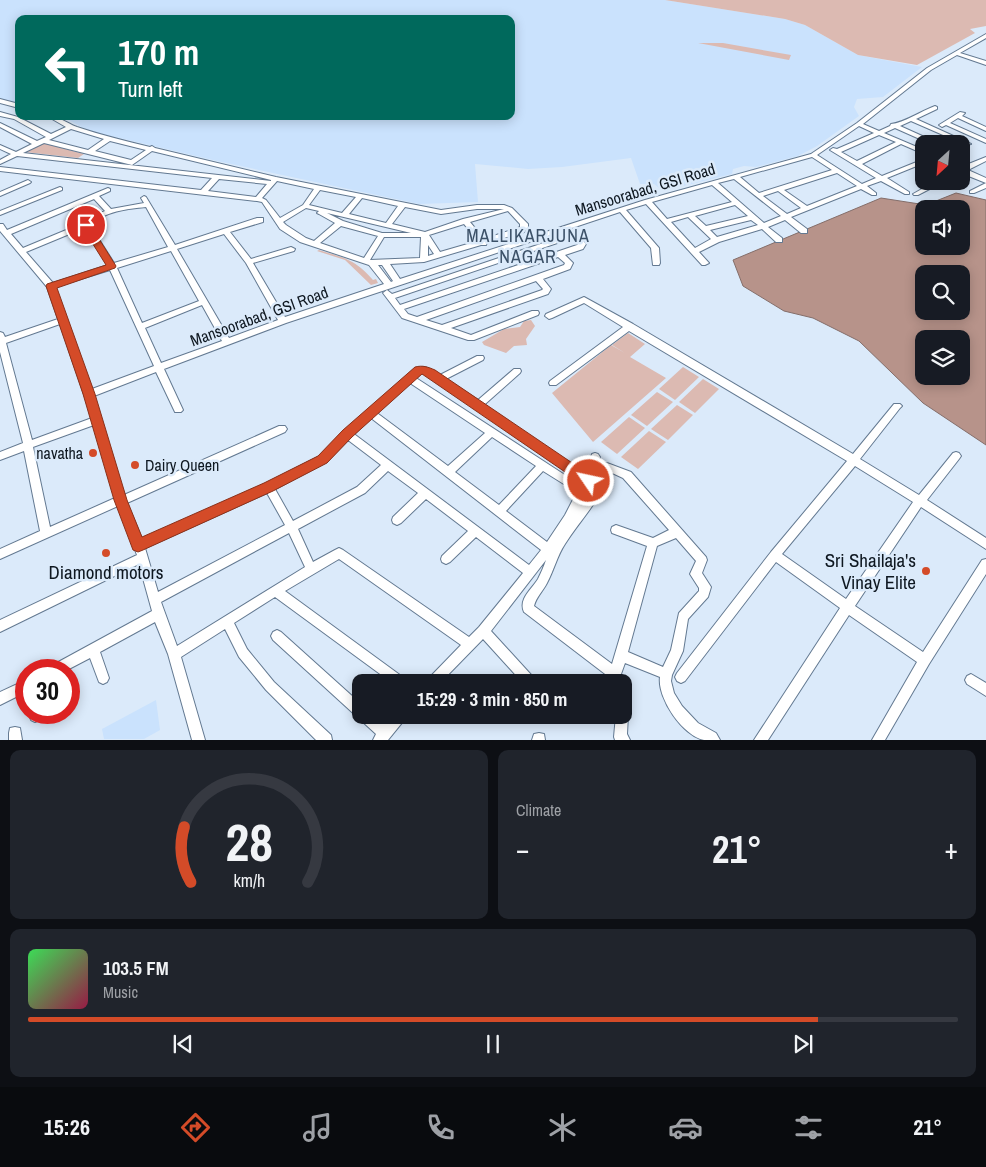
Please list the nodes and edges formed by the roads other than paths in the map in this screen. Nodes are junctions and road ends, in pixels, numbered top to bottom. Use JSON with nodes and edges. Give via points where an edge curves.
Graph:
{"nodes":[{"id":1,"x":986,"y":36,"type":"edge"},
{"id":2,"x":956,"y":53,"type":"junction"},
{"id":3,"x":986,"y":63,"type":"edge"},
{"id":4,"x":0,"y":100,"type":"edge"},
{"id":5,"x":15,"y":105,"type":"edge"},
{"id":6,"x":935,"y":108,"type":"dead end"},
{"id":7,"x":0,"y":114,"type":"edge"},
{"id":8,"x":15,"y":116,"type":"edge"},
{"id":9,"x":910,"y":118,"type":"junction"},
{"id":10,"x":23,"y":120,"type":"edge"},
{"id":11,"x":58,"y":120,"type":"edge"},
{"id":12,"x":945,"y":123,"type":"junction"},
{"id":13,"x":859,"y":124,"type":"junction"},
{"id":14,"x":0,"y":125,"type":"edge"},
{"id":15,"x":893,"y":125,"type":"junction"},
{"id":16,"x":71,"y":127,"type":"junction"},
{"id":17,"x":986,"y":128,"type":"edge"},
{"id":18,"x":935,"y":129,"type":"junction"},
{"id":19,"x":877,"y":132,"type":"junction"},
{"id":20,"x":916,"y":135,"type":"edge"},
{"id":21,"x":948,"y":135,"type":"edge"},
{"id":22,"x":51,"y":137,"type":"junction"},
{"id":23,"x":984,"y":138,"type":"edge"},
{"id":24,"x":109,"y":139,"type":"junction"},
{"id":25,"x":40,"y":142,"type":"junction"},
{"id":26,"x":901,"y":142,"type":"junction"},
{"id":27,"x":970,"y":143,"type":"edge"},
{"id":28,"x":826,"y":146,"type":"junction"},
{"id":29,"x":0,"y":147,"type":"edge"},
{"id":30,"x":152,"y":148,"type":"junction"},
{"id":31,"x":915,"y":148,"type":"edge"},
{"id":32,"x":836,"y":152,"type":"junction"},
{"id":33,"x":88,"y":153,"type":"junction"},
{"id":34,"x":15,"y":154,"type":"junction"},
{"id":35,"x":813,"y":155,"type":"junction"},
{"id":36,"x":61,"y":159,"type":"junction"},
{"id":37,"x":200,"y":159,"type":"junction"},
{"id":38,"x":986,"y":159,"type":"edge"},
{"id":39,"x":0,"y":162,"type":"edge"},
{"id":40,"x":132,"y":163,"type":"junction"},
{"id":41,"x":55,"y":164,"type":"dead end"},
{"id":42,"x":857,"y":164,"type":"junction"},
{"id":43,"x":915,"y":165,"type":"edge"},
{"id":44,"x":970,"y":166,"type":"edge"},
{"id":45,"x":0,"y":168,"type":"edge"},
{"id":46,"x":837,"y":171,"type":"junction"},
{"id":47,"x":104,"y":173,"type":"junction"},
{"id":48,"x":182,"y":173,"type":"junction"},
{"id":49,"x":970,"y":174,"type":"edge"},
{"id":50,"x":216,"y":177,"type":"junction"},
{"id":51,"x":735,"y":177,"type":"junction"},
{"id":52,"x":881,"y":178,"type":"junction"},
{"id":53,"x":157,"y":179,"type":"junction"},
{"id":54,"x":274,"y":181,"type":"junction"},
{"id":55,"x":986,"y":181,"type":"edge"},
{"id":56,"x":28,"y":182,"type":"dead end"},
{"id":57,"x":714,"y":182,"type":"junction"},
{"id":58,"x":986,"y":185,"type":"edge"},
{"id":59,"x":860,"y":186,"type":"junction"},
{"id":60,"x":318,"y":187,"type":"junction"},
{"id":61,"x":60,"y":189,"type":"dead end"},
{"id":62,"x":108,"y":190,"type":"dead end"},
{"id":63,"x":780,"y":190,"type":"junction"},
{"id":64,"x":924,"y":190,"type":"edge"},
{"id":65,"x":203,"y":192,"type":"junction"},
{"id":66,"x":972,"y":192,"type":"dead end"},
{"id":67,"x":906,"y":193,"type":"dead end"},
{"id":68,"x":0,"y":194,"type":"edge"},
{"id":69,"x":874,"y":194,"type":"dead end"},
{"id":70,"x":916,"y":194,"type":"dead end"},
{"id":71,"x":759,"y":195,"type":"junction"},
{"id":72,"x":96,"y":196,"type":"junction"},
{"id":73,"x":360,"y":196,"type":"junction"},
{"id":74,"x":258,"y":199,"type":"junction"},
{"id":75,"x":647,"y":201,"type":"junction"},
{"id":76,"x":736,"y":203,"type":"junction"},
{"id":77,"x":402,"y":204,"type":"junction"},
{"id":78,"x":306,"y":206,"type":"junction"},
{"id":79,"x":805,"y":208,"type":"junction"},
{"id":80,"x":510,"y":209,"type":"junction"},
{"id":81,"x":621,"y":209,"type":"junction"},
{"id":82,"x":109,"y":211,"type":"junction"},
{"id":83,"x":441,"y":212,"type":"junction"},
{"id":84,"x":0,"y":213,"type":"edge"},
{"id":85,"x":344,"y":215,"type":"junction"},
{"id":86,"x":690,"y":215,"type":"junction"},
{"id":87,"x":786,"y":216,"type":"junction"},
{"id":88,"x":753,"y":217,"type":"junction"},
{"id":89,"x":260,"y":220,"type":"dead end"},
{"id":90,"x":466,"y":221,"type":"junction"},
{"id":91,"x":666,"y":221,"type":"junction"},
{"id":92,"x":279,"y":222,"type":"junction"},
{"id":93,"x":340,"y":224,"type":"junction"},
{"id":94,"x":86,"y":225,"type":"junction"},
{"id":95,"x":388,"y":225,"type":"junction"},
{"id":96,"x":763,"y":226,"type":"junction"},
{"id":97,"x":4,"y":229,"type":"edge"},
{"id":98,"x":704,"y":229,"type":"junction"},
{"id":99,"x":225,"y":230,"type":"junction"},
{"id":100,"x":440,"y":230,"type":"junction"},
{"id":101,"x":804,"y":230,"type":"dead end"},
{"id":102,"x":425,"y":234,"type":"junction"},
{"id":103,"x":382,"y":235,"type":"junction"},
{"id":104,"x":716,"y":240,"type":"junction"},
{"id":105,"x":779,"y":240,"type":"dead end"},
{"id":106,"x":483,"y":243,"type":"junction"},
{"id":107,"x":315,"y":244,"type":"junction"},
{"id":108,"x":170,"y":247,"type":"junction"},
{"id":109,"x":291,"y":249,"type":"dead end"},
{"id":110,"x":22,"y":250,"type":"junction"},
{"id":111,"x":694,"y":251,"type":"junction"},
{"id":112,"x":516,"y":254,"type":"junction"},
{"id":113,"x":560,"y":254,"type":"junction"},
{"id":114,"x":439,"y":256,"type":"junction"},
{"id":115,"x":424,"y":260,"type":"junction"},
{"id":116,"x":249,"y":262,"type":"junction"},
{"id":117,"x":369,"y":262,"type":"junction"},
{"id":118,"x":385,"y":263,"type":"junction"},
{"id":119,"x":656,"y":263,"type":"dead end"},
{"id":120,"x":705,"y":263,"type":"dead end"},
{"id":121,"x":526,"y":265,"type":"junction"},
{"id":122,"x":112,"y":266,"type":"junction"},
{"id":123,"x":500,"y":274,"type":"junction"},
{"id":124,"x":454,"y":275,"type":"junction"},
{"id":125,"x":538,"y":278,"type":"junction"},
{"id":126,"x":398,"y":282,"type":"junction"},
{"id":127,"x":51,"y":286,"type":"junction"},
{"id":128,"x":386,"y":286,"type":"junction"},
{"id":129,"x":465,"y":286,"type":"junction"},
{"id":130,"x":511,"y":287,"type":"junction"},
{"id":131,"x":493,"y":294,"type":"junction"},
{"id":132,"x":390,"y":297,"type":"junction"},
{"id":133,"x":479,"y":298,"type":"junction"},
{"id":134,"x":203,"y":302,"type":"junction"},
{"id":135,"x":503,"y":307,"type":"junction"},
{"id":136,"x":399,"y":308,"type":"junction"},
{"id":137,"x":534,"y":313,"type":"dead end"},
{"id":138,"x":549,"y":316,"type":"dead end"},
{"id":139,"x":63,"y":320,"type":"junction"},
{"id":140,"x":418,"y":320,"type":"junction"},
{"id":141,"x":283,"y":321,"type":"junction"},
{"id":142,"x":630,"y":326,"type":"junction"},
{"id":143,"x":139,"y":327,"type":"junction"},
{"id":144,"x":443,"y":328,"type":"junction"},
{"id":145,"x":1,"y":337,"type":"edge"},
{"id":146,"x":227,"y":342,"type":"junction"},
{"id":147,"x":480,"y":358,"type":"dead end"},
{"id":148,"x":157,"y":368,"type":"junction"},
{"id":149,"x":517,"y":371,"type":"dead end"},
{"id":150,"x":410,"y":378,"type":"junction"},
{"id":151,"x":439,"y":379,"type":"junction"},
{"id":152,"x":553,"y":383,"type":"dead end"},
{"id":153,"x":89,"y":394,"type":"junction"},
{"id":154,"x":478,"y":405,"type":"junction"},
{"id":155,"x":896,"y":406,"type":"dead end"},
{"id":156,"x":178,"y":410,"type":"dead end"},
{"id":157,"x":371,"y":413,"type":"junction"},
{"id":158,"x":96,"y":420,"type":"junction"},
{"id":159,"x":282,"y":429,"type":"dead end"},
{"id":160,"x":492,"y":432,"type":"junction"},
{"id":161,"x":347,"y":434,"type":"junction"},
{"id":162,"x":28,"y":445,"type":"junction"},
{"id":163,"x":0,"y":456,"type":"edge"},
{"id":164,"x":956,"y":456,"type":"dead end"},
{"id":165,"x":595,"y":457,"type":"dead end"},
{"id":166,"x":854,"y":460,"type":"junction"},
{"id":167,"x":388,"y":465,"type":"junction"},
{"id":168,"x":542,"y":466,"type":"junction"},
{"id":169,"x":448,"y":472,"type":"junction"},
{"id":170,"x":589,"y":481,"type":"junction"},
{"id":171,"x":566,"y":482,"type":"dead end"},
{"id":172,"x":269,"y":487,"type":"junction"},
{"id":173,"x":426,"y":492,"type":"junction"},
{"id":174,"x":121,"y":500,"type":"junction"},
{"id":175,"x":920,"y":501,"type":"junction"},
{"id":176,"x":500,"y":511,"type":"junction"},
{"id":177,"x":397,"y":520,"type":"dead end"},
{"id":178,"x":292,"y":528,"type":"junction"},
{"id":179,"x":476,"y":530,"type":"junction"},
{"id":180,"x":616,"y":530,"type":"dead end"},
{"id":181,"x":677,"y":532,"type":"junction"},
{"id":182,"x":46,"y":533,"type":"junction"},
{"id":183,"x":653,"y":543,"type":"junction"},
{"id":184,"x":986,"y":544,"type":"edge"},
{"id":185,"x":138,"y":546,"type":"junction"},
{"id":186,"x":549,"y":550,"type":"junction"},
{"id":187,"x":0,"y":554,"type":"edge"},
{"id":188,"x":775,"y":555,"type":"junction"},
{"id":189,"x":143,"y":558,"type":"junction"},
{"id":190,"x":446,"y":559,"type":"dead end"},
{"id":191,"x":986,"y":564,"type":"edge"},
{"id":192,"x":312,"y":569,"type":"junction"},
{"id":193,"x":530,"y":572,"type":"junction"},
{"id":194,"x":277,"y":592,"type":"junction"},
{"id":195,"x":154,"y":600,"type":"junction"},
{"id":196,"x":846,"y":607,"type":"junction"},
{"id":197,"x":158,"y":614,"type":"junction"},
{"id":198,"x":227,"y":621,"type":"junction"},
{"id":199,"x":0,"y":626,"type":"edge"},
{"id":200,"x":483,"y":631,"type":"junction"},
{"id":201,"x":277,"y":636,"type":"dead end"},
{"id":202,"x":470,"y":645,"type":"junction"},
{"id":203,"x":92,"y":650,"type":"junction"},
{"id":204,"x":174,"y":654,"type":"junction"},
{"id":205,"x":621,"y":655,"type":"junction"},
{"id":206,"x":75,"y":659,"type":"edge"},
{"id":207,"x":925,"y":660,"type":"junction"},
{"id":208,"x":389,"y":674,"type":"edge"},
{"id":209,"x":441,"y":674,"type":"edge"},
{"id":210,"x":523,"y":674,"type":"edge"},
{"id":211,"x":610,"y":674,"type":"edge"},
{"id":212,"x":616,"y":674,"type":"edge"},
{"id":213,"x":666,"y":674,"type":"junction"},
{"id":214,"x":681,"y":677,"type":"dead end"},
{"id":215,"x":103,"y":678,"type":"dead end"},
{"id":216,"x":970,"y":680,"type":"dead end"},
{"id":217,"x":986,"y":690,"type":"edge"},
{"id":218,"x":15,"y":692,"type":"edge"},
{"id":219,"x":0,"y":699,"type":"edge"},
{"id":220,"x":352,"y":704,"type":"edge"},
{"id":221,"x":371,"y":724,"type":"edge"},
{"id":222,"x":392,"y":724,"type":"edge"},
{"id":223,"x":621,"y":724,"type":"edge"},
{"id":224,"x":381,"y":736,"type":"edge"},
{"id":225,"x":711,"y":738,"type":"edge"},
{"id":226,"x":199,"y":740,"type":"edge"},
{"id":227,"x":326,"y":740,"type":"edge"},
{"id":228,"x":624,"y":740,"type":"edge"},
{"id":229,"x":760,"y":740,"type":"edge"},
{"id":230,"x":878,"y":740,"type":"edge"}],
"edges":[{"from":1,"to":2,"type":"street","name":"Mansoorabad, GSI Road"},
{"from":2,"to":3,"type":"street"},
{"from":2,"to":13,"type":"street","name":"Mansoorabad, GSI Road","via":[[929,69]]},
{"from":4,"to":5,"type":"street"},
{"from":6,"to":9,"type":"street"},
{"from":7,"to":8,"type":"street"},
{"from":9,"to":15,"type":"street"},
{"from":9,"to":18,"type":"street"},
{"from":10,"to":22,"type":"street"},
{"from":11,"to":16,"type":"street"},
{"from":12,"to":17,"type":"street","via":[[960,115]]},
{"from":12,"to":18,"type":"street"},
{"from":12,"to":23,"type":"street"},
{"from":13,"to":19,"type":"street"},
{"from":13,"to":28,"type":"street","name":"Mansoorabad, GSI Road"},
{"from":14,"to":25,"type":"street"},
{"from":15,"to":19,"type":"street"},
{"from":15,"to":20,"type":"street"},
{"from":16,"to":22,"type":"street"},
{"from":16,"to":24,"type":"street"},
{"from":18,"to":21,"type":"street"},
{"from":19,"to":26,"type":"street"},
{"from":19,"to":32,"type":"street"},
{"from":22,"to":25,"type":"street"},
{"from":23,"to":27,"type":"street"},
{"from":24,"to":30,"type":"street"},
{"from":24,"to":33,"type":"street"},
{"from":25,"to":33,"type":"street"},
{"from":25,"to":34,"type":"street"},
{"from":26,"to":31,"type":"street"},
{"from":26,"to":42,"type":"street"},
{"from":28,"to":32,"type":"street"},
{"from":28,"to":35,"type":"street","name":"Mansoorabad, GSI Road"},
{"from":29,"to":34,"type":"street"},
{"from":30,"to":37,"type":"street"},
{"from":30,"to":40,"type":"street"},
{"from":32,"to":42,"type":"street"},
{"from":33,"to":40,"type":"street"},
{"from":34,"to":36,"type":"street"},
{"from":34,"to":39,"type":"street"},
{"from":35,"to":46,"type":"street"},
{"from":35,"to":51,"type":"street","name":"Mansoorabad, GSI Road"},
{"from":36,"to":41,"type":"street"},
{"from":36,"to":47,"type":"street"},
{"from":37,"to":48,"type":"street"},
{"from":37,"to":54,"type":"street"},
{"from":38,"to":44,"type":"street"},
{"from":40,"to":53,"type":"street"},
{"from":42,"to":52,"type":"street"},
{"from":43,"to":52,"type":"street"},
{"from":45,"to":47,"type":"street"},
{"from":46,"to":59,"type":"street"},
{"from":46,"to":63,"type":"street"},
{"from":47,"to":53,"type":"street"},
{"from":47,"to":53,"type":"street"},
{"from":48,"to":50,"type":"street"},
{"from":48,"to":53,"type":"street"},
{"from":49,"to":55,"type":"street"},
{"from":50,"to":54,"type":"street"},
{"from":50,"to":65,"type":"street"},
{"from":51,"to":57,"type":"street","name":"Mansoorabad, GSI Road"},
{"from":51,"to":71,"type":"street"},
{"from":52,"to":59,"type":"street"},
{"from":52,"to":67,"type":"street"},
{"from":53,"to":65,"type":"street"},
{"from":54,"to":60,"type":"street"},
{"from":54,"to":74,"type":"street"},
{"from":56,"to":68,"type":"street"},
{"from":57,"to":75,"type":"street","name":"Mansoorabad, GSI Road"},
{"from":57,"to":76,"type":"street"},
{"from":58,"to":66,"type":"street"},
{"from":59,"to":69,"type":"street"},
{"from":59,"to":79,"type":"street"},
{"from":60,"to":73,"type":"street"},
{"from":60,"to":78,"type":"street"},
{"from":61,"to":84,"type":"street"},
{"from":62,"to":72,"type":"street"},
{"from":63,"to":71,"type":"street"},
{"from":63,"to":79,"type":"street"},
{"from":64,"to":70,"type":"street"},
{"from":65,"to":74,"type":"street"},
{"from":71,"to":87,"type":"street"},
{"from":72,"to":82,"type":"street"},
{"from":72,"to":97,"type":"street"},
{"from":73,"to":77,"type":"street"},
{"from":73,"to":85,"type":"street"},
{"from":74,"to":92,"type":"street","via":[[264,201]]},
{"from":75,"to":81,"type":"street","name":"Mansoorabad, GSI Road"},
{"from":75,"to":91,"type":"street"},
{"from":76,"to":86,"type":"street"},
{"from":76,"to":88,"type":"street"},
{"from":77,"to":83,"type":"street"},
{"from":77,"to":95,"type":"street"},
{"from":78,"to":85,"type":"street"},
{"from":78,"to":92,"type":"street"},
{"from":78,"to":93,"type":"street"},
{"from":79,"to":87,"type":"street"},
{"from":80,"to":83,"type":"street","via":[[478,207]]},
{"from":80,"to":90,"type":"street"},
{"from":80,"to":106,"type":"street","via":[[524,227]]},
{"from":81,"to":119,"type":"street","via":[[655,248]]},
{"from":81,"to":126,"type":"street","name":"Mansoorabad, GSI Road"},
{"from":82,"to":94,"type":"street"},
{"from":82,"to":108,"type":"street","via":[[145,202]]},
{"from":83,"to":100,"type":"street"},
{"from":85,"to":95,"type":"street"},
{"from":86,"to":91,"type":"street"},
{"from":86,"to":98,"type":"street"},
{"from":87,"to":96,"type":"street"},
{"from":87,"to":101,"type":"street"},
{"from":88,"to":96,"type":"street"},
{"from":88,"to":98,"type":"street"},
{"from":89,"to":99,"type":"street"},
{"from":90,"to":100,"type":"street"},
{"from":90,"to":106,"type":"street"},
{"from":91,"to":111,"type":"street"},
{"from":92,"to":107,"type":"street"},
{"from":93,"to":103,"type":"street"},
{"from":93,"to":107,"type":"street"},
{"from":94,"to":110,"type":"street"},
{"from":94,"to":122,"type":"street"},
{"from":95,"to":102,"type":"street"},
{"from":96,"to":104,"type":"street"},
{"from":96,"to":105,"type":"street"},
{"from":97,"to":110,"type":"street"},
{"from":98,"to":104,"type":"street"},
{"from":99,"to":108,"type":"street"},
{"from":99,"to":116,"type":"street"},
{"from":100,"to":102,"type":"street"},
{"from":102,"to":103,"type":"street"},
{"from":102,"to":114,"type":"street"},
{"from":102,"to":115,"type":"street"},
{"from":103,"to":117,"type":"street"},
{"from":104,"to":111,"type":"street"},
{"from":106,"to":114,"type":"street"},
{"from":107,"to":117,"type":"street"},
{"from":108,"to":122,"type":"street"},
{"from":108,"to":134,"type":"street"},
{"from":109,"to":116,"type":"street"},
{"from":110,"to":127,"type":"street"},
{"from":111,"to":120,"type":"street"},
{"from":112,"to":113,"type":"street","via":[[573,235],[582,244]]},
{"from":112,"to":121,"type":"street"},
{"from":112,"to":124,"type":"street"},
{"from":113,"to":121,"type":"street"},
{"from":113,"to":125,"type":"street","via":[[569,263],[567,267]]},
{"from":114,"to":115,"type":"street"},
{"from":115,"to":118,"type":"street"},
{"from":116,"to":141,"type":"street"},
{"from":117,"to":118,"type":"street"},
{"from":117,"to":128,"type":"street"},
{"from":118,"to":126,"type":"street"},
{"from":121,"to":123,"type":"street"},
{"from":122,"to":127,"type":"street"},
{"from":122,"to":143,"type":"street"},
{"from":123,"to":129,"type":"street"},
{"from":123,"to":130,"type":"street"},
{"from":124,"to":129,"type":"street"},
{"from":124,"to":132,"type":"street"},
{"from":125,"to":130,"type":"street"},
{"from":125,"to":135,"type":"street","via":[[547,289],[545,292]]},
{"from":126,"to":128,"type":"street","name":"Mansoorabad, GSI Road"},
{"from":127,"to":139,"type":"street"},
{"from":128,"to":132,"type":"street"},
{"from":128,"to":141,"type":"street","name":"Mansoorabad, GSI Road"},
{"from":129,"to":133,"type":"street"},
{"from":129,"to":136,"type":"street"},
{"from":130,"to":131,"type":"street"},
{"from":131,"to":133,"type":"street"},
{"from":131,"to":135,"type":"street"},
{"from":132,"to":136,"type":"street"},
{"from":133,"to":140,"type":"street"},
{"from":134,"to":143,"type":"street"},
{"from":134,"to":146,"type":"street"},
{"from":135,"to":144,"type":"street"},
{"from":136,"to":140,"type":"street","via":[[405,316]]},
{"from":137,"to":144,"type":"street","via":[[471,338]]},
{"from":138,"to":142,"type":"street","via":[[584,300]]},
{"from":139,"to":145,"type":"street"},
{"from":139,"to":153,"type":"street"},
{"from":140,"to":144,"type":"street"},
{"from":141,"to":146,"type":"street","name":"Mansoorabad, GSI Road"},
{"from":142,"to":152,"type":"street"},
{"from":142,"to":166,"type":"street"},
{"from":143,"to":148,"type":"street"},
{"from":145,"to":162,"type":"street"},
{"from":146,"to":148,"type":"street","name":"Mansoorabad, GSI Road"},
{"from":147,"to":151,"type":"street"},
{"from":148,"to":153,"type":"street","name":"Mansoorabad, GSI Road"},
{"from":148,"to":156,"type":"street"},
{"from":149,"to":154,"type":"street"},
{"from":150,"to":151,"type":"street","via":[[419,370],[426,370]]},
{"from":150,"to":157,"type":"street"},
{"from":150,"to":160,"type":"street"},
{"from":151,"to":154,"type":"street"},
{"from":153,"to":158,"type":"street"},
{"from":154,"to":170,"type":"street"},
{"from":155,"to":166,"type":"street"},
{"from":157,"to":161,"type":"street"},
{"from":157,"to":169,"type":"street"},
{"from":158,"to":162,"type":"street"},
{"from":158,"to":174,"type":"street"},
{"from":159,"to":174,"type":"street"},
{"from":160,"to":168,"type":"street"},
{"from":160,"to":169,"type":"street"},
{"from":161,"to":167,"type":"street"},
{"from":161,"to":172,"type":"street","via":[[323,459]]},
{"from":162,"to":163,"type":"street"},
{"from":162,"to":182,"type":"street"},
{"from":164,"to":175,"type":"street"},
{"from":165,"to":170,"type":"street"},
{"from":166,"to":175,"type":"street"},
{"from":166,"to":188,"type":"street"},
{"from":167,"to":173,"type":"street"},
{"from":167,"to":178,"type":"street","via":[[361,490]]},
{"from":168,"to":171,"type":"street"},
{"from":168,"to":176,"type":"street"},
{"from":169,"to":176,"type":"street"},
{"from":170,"to":186,"type":"street"},
{"from":172,"to":178,"type":"street"},
{"from":172,"to":185,"type":"street"},
{"from":173,"to":177,"type":"street"},
{"from":173,"to":179,"type":"street"},
{"from":174,"to":182,"type":"street"},
{"from":174,"to":185,"type":"street"},
{"from":175,"to":184,"type":"street"},
{"from":175,"to":196,"type":"street"},
{"from":176,"to":186,"type":"street"},
{"from":178,"to":192,"type":"street"},
{"from":178,"to":195,"type":"street"},
{"from":179,"to":190,"type":"street"},
{"from":179,"to":193,"type":"street"},
{"from":180,"to":183,"type":"street"},
{"from":181,"to":183,"type":"street"},
{"from":181,"to":211,"type":"street","via":[[627,475],[607,467],[591,502],[562,539],[542,583],[530,597],[528,608]]},
{"from":181,"to":213,"type":"street","via":[[702,560],[696,574],[705,587],[704,593],[683,617],[677,652]]},
{"from":182,"to":187,"type":"street"},
{"from":183,"to":205,"type":"street"},
{"from":185,"to":189,"type":"street"},
{"from":186,"to":193,"type":"street"},
{"from":188,"to":196,"type":"street"},
{"from":188,"to":214,"type":"street"},
{"from":189,"to":195,"type":"street"},
{"from":189,"to":199,"type":"street"},
{"from":191,"to":207,"type":"street"},
{"from":192,"to":194,"type":"street"},
{"from":192,"to":202,"type":"street","via":[[339,554]]},
{"from":193,"to":200,"type":"street"},
{"from":194,"to":198,"type":"street"},
{"from":194,"to":208,"type":"street"},
{"from":195,"to":197,"type":"street"},
{"from":196,"to":207,"type":"street"},
{"from":196,"to":229,"type":"street"},
{"from":197,"to":203,"type":"street"},
{"from":197,"to":204,"type":"street"},
{"from":198,"to":204,"type":"street"},
{"from":198,"to":227,"type":"street","via":[[242,653]]},
{"from":200,"to":202,"type":"street"},
{"from":200,"to":210,"type":"street"},
{"from":201,"to":220,"type":"street"},
{"from":202,"to":209,"type":"street"},
{"from":203,"to":206,"type":"street"},
{"from":203,"to":215,"type":"street"},
{"from":204,"to":226,"type":"street"},
{"from":205,"to":212,"type":"street"},
{"from":205,"to":213,"type":"street"},
{"from":207,"to":230,"type":"street"},
{"from":213,"to":225,"type":"street","via":[[664,682],[677,713]]},
{"from":216,"to":217,"type":"street"},
{"from":218,"to":219,"type":"street"},
{"from":221,"to":224,"type":"street"},
{"from":222,"to":224,"type":"street"},
{"from":223,"to":228,"type":"street","via":[[620,737]]}]}
